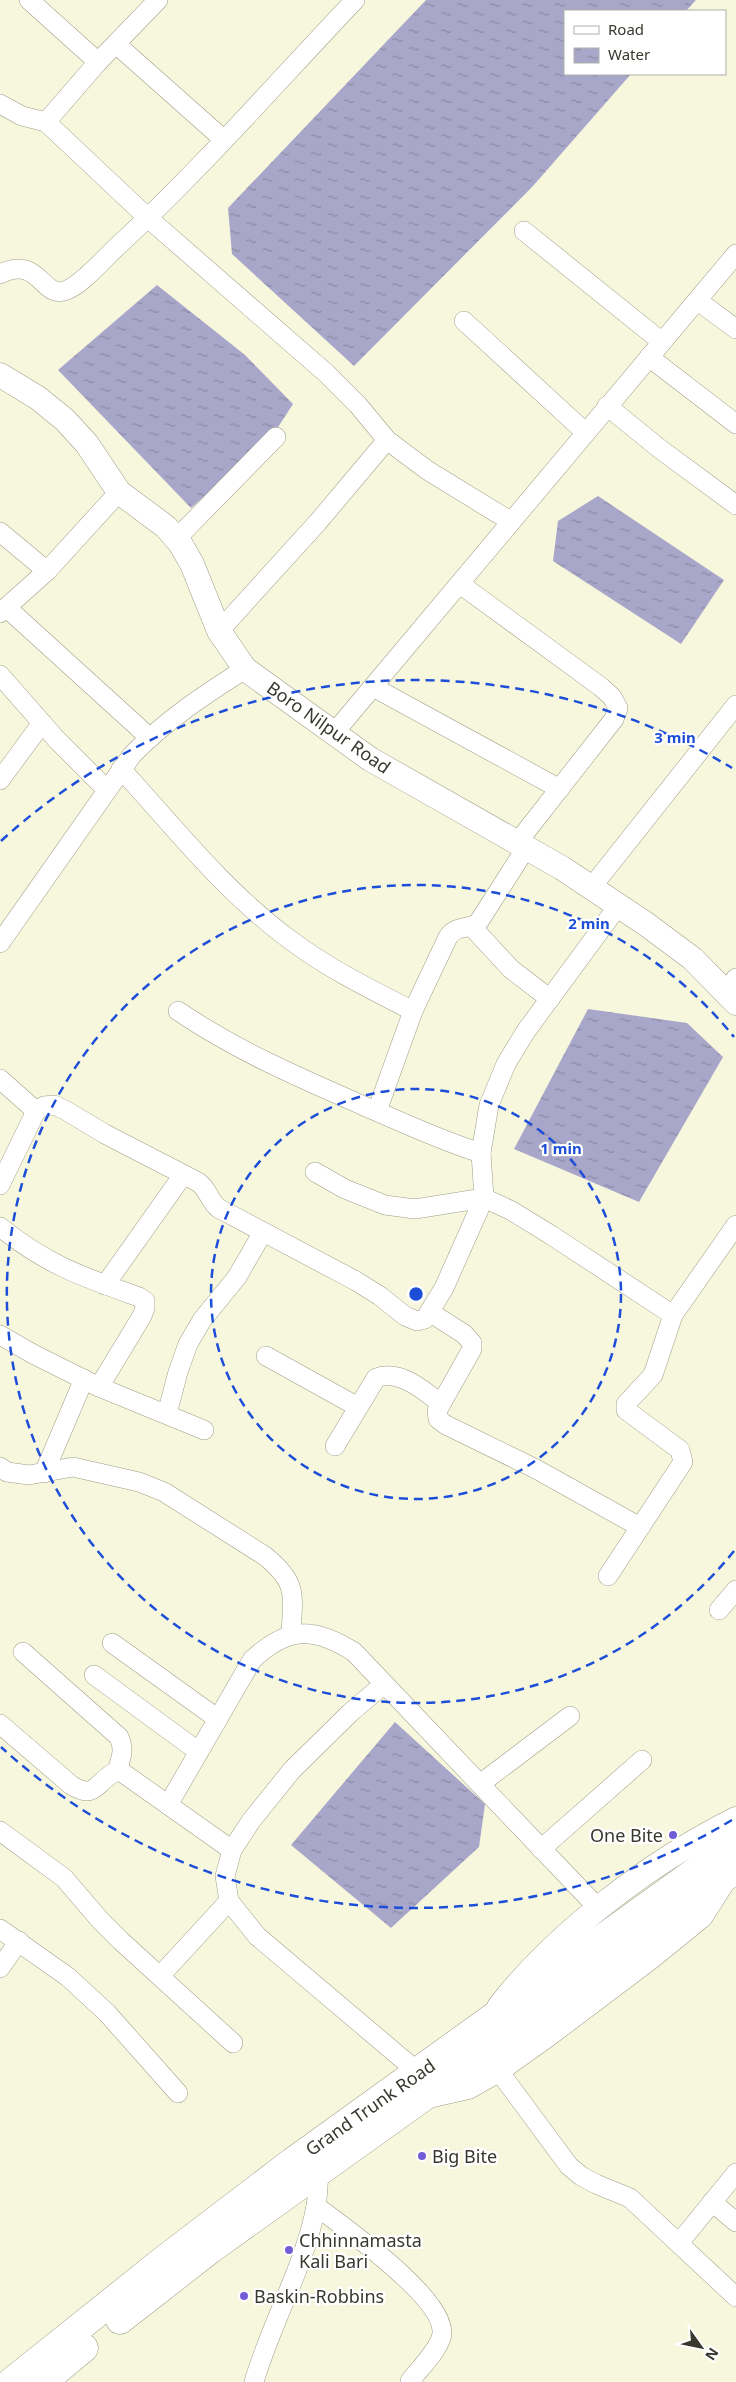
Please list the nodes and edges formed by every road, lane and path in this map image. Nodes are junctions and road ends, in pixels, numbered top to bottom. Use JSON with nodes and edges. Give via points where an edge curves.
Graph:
{"nodes":[{"id":1,"x":29,"y":0,"type":"edge"},
{"id":2,"x":158,"y":0,"type":"edge"},
{"id":3,"x":355,"y":0,"type":"edge"},
{"id":4,"x":116,"y":44,"type":"junction"},
{"id":5,"x":98,"y":62,"type":"junction"},
{"id":6,"x":0,"y":104,"type":"edge"},
{"id":7,"x":46,"y":122,"type":"junction"},
{"id":8,"x":223,"y":139,"type":"junction"},
{"id":9,"x":148,"y":218,"type":"junction"},
{"id":10,"x":524,"y":231,"type":"dead end"},
{"id":11,"x":736,"y":254,"type":"edge"},
{"id":12,"x":0,"y":274,"type":"edge"},
{"id":13,"x":698,"y":300,"type":"junction"},
{"id":14,"x":464,"y":321,"type":"dead end"},
{"id":15,"x":736,"y":329,"type":"edge"},
{"id":16,"x":662,"y":342,"type":"junction"},
{"id":17,"x":650,"y":357,"type":"junction"},
{"id":18,"x":0,"y":375,"type":"edge"},
{"id":19,"x":607,"y":406,"type":"junction"},
{"id":20,"x":736,"y":424,"type":"edge"},
{"id":21,"x":586,"y":432,"type":"junction"},
{"id":22,"x":276,"y":438,"type":"dead end"},
{"id":23,"x":387,"y":440,"type":"junction"},
{"id":24,"x":119,"y":492,"type":"junction"},
{"id":25,"x":733,"y":497,"type":"edge"},
{"id":26,"x":510,"y":521,"type":"junction"},
{"id":27,"x":0,"y":532,"type":"edge"},
{"id":28,"x":176,"y":539,"type":"junction"},
{"id":29,"x":47,"y":571,"type":"junction"},
{"id":30,"x":460,"y":584,"type":"junction"},
{"id":31,"x":4,"y":611,"type":"edge"},
{"id":32,"x":218,"y":631,"type":"junction"},
{"id":33,"x":245,"y":669,"type":"junction"},
{"id":34,"x":0,"y":675,"type":"edge"},
{"id":35,"x":373,"y":687,"type":"junction"},
{"id":36,"x":736,"y":704,"type":"edge"},
{"id":37,"x":42,"y":723,"type":"junction"},
{"id":38,"x":334,"y":733,"type":"junction"},
{"id":39,"x":148,"y":737,"type":"junction"},
{"id":40,"x":121,"y":769,"type":"junction"},
{"id":41,"x":0,"y":780,"type":"edge"},
{"id":42,"x":106,"y":789,"type":"junction"},
{"id":43,"x":560,"y":789,"type":"junction"},
{"id":44,"x":522,"y":845,"type":"junction"},
{"id":45,"x":591,"y":888,"type":"junction"},
{"id":46,"x":618,"y":906,"type":"junction"},
{"id":47,"x":472,"y":927,"type":"junction"},
{"id":48,"x":0,"y":943,"type":"edge"},
{"id":49,"x":732,"y":991,"type":"edge"},
{"id":50,"x":550,"y":999,"type":"junction"},
{"id":51,"x":178,"y":1011,"type":"dead end"},
{"id":52,"x":413,"y":1011,"type":"junction"},
{"id":53,"x":0,"y":1079,"type":"edge"},
{"id":54,"x":377,"y":1111,"type":"junction"},
{"id":55,"x":36,"y":1112,"type":"junction"},
{"id":56,"x":481,"y":1153,"type":"junction"},
{"id":57,"x":315,"y":1172,"type":"dead end"},
{"id":58,"x":183,"y":1175,"type":"junction"},
{"id":59,"x":0,"y":1186,"type":"edge"},
{"id":60,"x":484,"y":1198,"type":"junction"},
{"id":61,"x":736,"y":1226,"type":"edge"},
{"id":62,"x":0,"y":1227,"type":"edge"},
{"id":63,"x":263,"y":1232,"type":"junction"},
{"id":64,"x":105,"y":1285,"type":"junction"},
{"id":65,"x":430,"y":1313,"type":"junction"},
{"id":66,"x":673,"y":1315,"type":"junction"},
{"id":67,"x":0,"y":1335,"type":"edge"},
{"id":68,"x":266,"y":1356,"type":"dead end"},
{"id":69,"x":91,"y":1383,"type":"junction"},
{"id":70,"x":441,"y":1404,"type":"junction"},
{"id":71,"x":358,"y":1407,"type":"junction"},
{"id":72,"x":168,"y":1414,"type":"junction"},
{"id":73,"x":204,"y":1430,"type":"dead end"},
{"id":74,"x":335,"y":1446,"type":"dead end"},
{"id":75,"x":0,"y":1467,"type":"edge"},
{"id":76,"x":44,"y":1473,"type":"junction"},
{"id":77,"x":640,"y":1527,"type":"junction"},
{"id":78,"x":608,"y":1576,"type":"dead end"},
{"id":79,"x":736,"y":1590,"type":"edge"},
{"id":80,"x":719,"y":1610,"type":"dead end"},
{"id":81,"x":291,"y":1634,"type":"junction"},
{"id":82,"x":112,"y":1642,"type":"dead end"},
{"id":83,"x":23,"y":1652,"type":"dead end"},
{"id":84,"x":94,"y":1675,"type":"dead end"},
{"id":85,"x":384,"y":1684,"type":"junction"},
{"id":86,"x":570,"y":1716,"type":"dead end"},
{"id":87,"x":218,"y":1719,"type":"junction"},
{"id":88,"x":0,"y":1724,"type":"edge"},
{"id":89,"x":199,"y":1752,"type":"junction"},
{"id":90,"x":642,"y":1760,"type":"dead end"},
{"id":91,"x":117,"y":1771,"type":"junction"},
{"id":92,"x":480,"y":1784,"type":"junction"},
{"id":93,"x":168,"y":1805,"type":"junction"},
{"id":94,"x":736,"y":1819,"type":"edge"},
{"id":95,"x":0,"y":1831,"type":"edge"},
{"id":96,"x":736,"y":1842,"type":"edge"},
{"id":97,"x":541,"y":1848,"type":"junction"},
{"id":98,"x":232,"y":1850,"type":"junction"},
{"id":99,"x":731,"y":1873,"type":"edge"},
{"id":100,"x":230,"y":1901,"type":"junction"},
{"id":101,"x":600,"y":1909,"type":"junction"},
{"id":102,"x":0,"y":1929,"type":"edge"},
{"id":103,"x":18,"y":1941,"type":"junction"},
{"id":104,"x":0,"y":1968,"type":"edge"},
{"id":105,"x":160,"y":1976,"type":"junction"},
{"id":106,"x":486,"y":2024,"type":"junction"},
{"id":107,"x":233,"y":2043,"type":"dead end"},
{"id":108,"x":498,"y":2070,"type":"junction"},
{"id":109,"x":421,"y":2085,"type":"junction"},
{"id":110,"x":178,"y":2092,"type":"dead end"},
{"id":111,"x":319,"y":2172,"type":"junction"},
{"id":112,"x":736,"y":2173,"type":"edge"},
{"id":113,"x":712,"y":2202,"type":"junction"},
{"id":114,"x":316,"y":2206,"type":"junction"},
{"id":115,"x":736,"y":2222,"type":"edge"},
{"id":116,"x":679,"y":2243,"type":"junction"},
{"id":117,"x":736,"y":2297,"type":"edge"},
{"id":118,"x":11,"y":2382,"type":"edge"},
{"id":119,"x":42,"y":2382,"type":"edge"},
{"id":120,"x":254,"y":2382,"type":"edge"},
{"id":121,"x":410,"y":2382,"type":"edge"}],
"edges":[{"from":1,"to":5,"type":"street"},
{"from":2,"to":4,"type":"street"},
{"from":3,"to":8,"type":"street"},
{"from":4,"to":5,"type":"street"},
{"from":4,"to":8,"type":"street"},
{"from":5,"to":7,"type":"street"},
{"from":6,"to":7,"type":"street","via":[[22,116]]},
{"from":7,"to":9,"type":"street"},
{"from":8,"to":9,"type":"street"},
{"from":9,"to":12,"type":"street","via":[[66,290],[48,287],[31,271],[22,268]]},
{"from":9,"to":23,"type":"street","via":[[326,373]]},
{"from":10,"to":16,"type":"street"},
{"from":11,"to":13,"type":"street"},
{"from":13,"to":15,"type":"street"},
{"from":13,"to":16,"type":"street"},
{"from":14,"to":21,"type":"street"},
{"from":16,"to":17,"type":"street"},
{"from":17,"to":19,"type":"street"},
{"from":17,"to":20,"type":"street"},
{"from":18,"to":24,"type":"street","name":"Boro Nilpur Road","via":[[66,420],[87,444]]},
{"from":19,"to":21,"type":"street"},
{"from":19,"to":25,"type":"street"},
{"from":21,"to":26,"type":"street"},
{"from":22,"to":28,"type":"street"},
{"from":23,"to":26,"type":"street","via":[[427,470]]},
{"from":23,"to":32,"type":"street","via":[[318,522]]},
{"from":24,"to":28,"type":"street","name":"Boro Nilpur Road","via":[[166,527]]},
{"from":24,"to":29,"type":"street"},
{"from":26,"to":30,"type":"street"},
{"from":27,"to":29,"type":"street"},
{"from":28,"to":32,"type":"street","name":"Boro Nilpur Road","via":[[192,564]]},
{"from":29,"to":31,"type":"street"},
{"from":30,"to":35,"type":"street"},
{"from":30,"to":43,"type":"street","via":[[601,687],[618,708],[614,719]]},
{"from":31,"to":39,"type":"street"},
{"from":32,"to":33,"type":"street","name":"Boro Nilpur Road"},
{"from":33,"to":38,"type":"street","name":"Boro Nilpur Road"},
{"from":33,"to":39,"type":"street","via":[[182,710]]},
{"from":34,"to":37,"type":"street"},
{"from":35,"to":38,"type":"street"},
{"from":35,"to":43,"type":"street"},
{"from":36,"to":45,"type":"street"},
{"from":37,"to":41,"type":"street"},
{"from":37,"to":42,"type":"street"},
{"from":38,"to":44,"type":"street","name":"Boro Nilpur Road","via":[[370,760]]},
{"from":39,"to":40,"type":"street"},
{"from":40,"to":42,"type":"street"},
{"from":40,"to":52,"type":"street","via":[[219,876],[288,939],[330,968]]},
{"from":42,"to":48,"type":"street"},
{"from":43,"to":44,"type":"street"},
{"from":44,"to":45,"type":"street","name":"Boro Nilpur Road"},
{"from":44,"to":47,"type":"street","via":[[482,918]]},
{"from":45,"to":46,"type":"street","name":"Boro Nilpur Road"},
{"from":46,"to":49,"type":"street","name":"Boro Nilpur Road"},
{"from":46,"to":50,"type":"street"},
{"from":47,"to":50,"type":"street","via":[[511,969]]},
{"from":47,"to":52,"type":"street","via":[[452,931]]},
{"from":50,"to":56,"type":"street","via":[[506,1064],[489,1105]]},
{"from":51,"to":54,"type":"street","via":[[257,1058]]},
{"from":52,"to":54,"type":"street"},
{"from":53,"to":55,"type":"street"},
{"from":54,"to":56,"type":"street","via":[[438,1139]]},
{"from":55,"to":58,"type":"street","via":[[44,1106],[54,1105]]},
{"from":55,"to":59,"type":"street"},
{"from":56,"to":60,"type":"street"},
{"from":57,"to":60,"type":"street","via":[[345,1189],[385,1205],[415,1208]]},
{"from":58,"to":63,"type":"street","via":[[203,1186],[218,1208]]},
{"from":58,"to":64,"type":"street"},
{"from":60,"to":65,"type":"street"},
{"from":60,"to":66,"type":"street","via":[[551,1235]]},
{"from":61,"to":66,"type":"street"},
{"from":62,"to":64,"type":"street","via":[[44,1259]]},
{"from":63,"to":65,"type":"street","via":[[356,1281],[405,1316],[417,1321]]},
{"from":63,"to":72,"type":"street","via":[[245,1264],[202,1320],[188,1344]]},
{"from":64,"to":69,"type":"street","via":[[139,1297],[145,1302],[145,1308]]},
{"from":65,"to":70,"type":"street","via":[[464,1334],[472,1343],[472,1349]]},
{"from":66,"to":77,"type":"street","via":[[652,1375],[626,1404],[626,1410],[634,1418],[683,1455],[683,1462]]},
{"from":67,"to":69,"type":"street"},
{"from":68,"to":71,"type":"street"},
{"from":69,"to":72,"type":"street"},
{"from":69,"to":76,"type":"street"},
{"from":70,"to":71,"type":"street","via":[[423,1389],[385,1374],[376,1378]]},
{"from":70,"to":77,"type":"street","via":[[438,1419],[446,1425],[536,1469]]},
{"from":71,"to":74,"type":"street"},
{"from":72,"to":73,"type":"street"},
{"from":75,"to":76,"type":"street","via":[[7,1472],[29,1475]]},
{"from":76,"to":81,"type":"street","via":[[74,1467],[139,1482],[164,1492],[265,1556],[289,1580],[293,1597]]},
{"from":77,"to":78,"type":"street"},
{"from":79,"to":80,"type":"street"},
{"from":81,"to":85,"type":"street","via":[[314,1634],[334,1639],[354,1652]]},
{"from":81,"to":87,"type":"street","via":[[266,1647],[252,1660]]},
{"from":82,"to":87,"type":"street"},
{"from":83,"to":91,"type":"street","via":[[119,1737],[123,1753]]},
{"from":84,"to":89,"type":"street"},
{"from":85,"to":92,"type":"street"},
{"from":85,"to":98,"type":"street","via":[[292,1770]]},
{"from":86,"to":92,"type":"street"},
{"from":87,"to":89,"type":"street"},
{"from":88,"to":91,"type":"street","via":[[81,1791],[95,1789]]},
{"from":89,"to":93,"type":"street"},
{"from":90,"to":97,"type":"street"},
{"from":91,"to":93,"type":"street"},
{"from":92,"to":97,"type":"street"},
{"from":93,"to":98,"type":"street"},
{"from":94,"to":101,"type":"street","via":[[669,1857]]},
{"from":95,"to":105,"type":"street","via":[[64,1878],[100,1920]]},
{"from":96,"to":106,"type":"highway","name":"Grand Trunk Road"},
{"from":97,"to":101,"type":"street"},
{"from":98,"to":100,"type":"street","via":[[225,1876]]},
{"from":99,"to":108,"type":"street","via":[[701,1916],[641,1965]]},
{"from":99,"to":109,"type":"highway","name":"Grand Trunk Road"},
{"from":100,"to":105,"type":"street"},
{"from":100,"to":109,"type":"street","via":[[257,1936]]},
{"from":101,"to":106,"type":"street","via":[[520,1980]]},
{"from":102,"to":103,"type":"street"},
{"from":103,"to":104,"type":"street"},
{"from":103,"to":110,"type":"street","via":[[68,1977],[107,2013]]},
{"from":105,"to":107,"type":"street"},
{"from":106,"to":109,"type":"highway","name":"Grand Trunk Road"},
{"from":108,"to":109,"type":"street","via":[[468,2087]]},
{"from":108,"to":116,"type":"street","via":[[569,2166],[581,2176],[630,2198]]},
{"from":109,"to":111,"type":"highway","name":"Grand Trunk Road"},
{"from":109,"to":118,"type":"highway","name":"Grand Trunk Road","via":[[292,2162]]},
{"from":111,"to":114,"type":"street"},
{"from":111,"to":119,"type":"highway","name":"Grand Trunk Road","via":[[211,2249]]},
{"from":112,"to":113,"type":"street"},
{"from":113,"to":115,"type":"street"},
{"from":113,"to":116,"type":"street"},
{"from":114,"to":120,"type":"street","via":[[303,2252]]},
{"from":114,"to":121,"type":"street","via":[[404,2276],[435,2311],[442,2326],[441,2338]]},
{"from":116,"to":117,"type":"street"}]}
